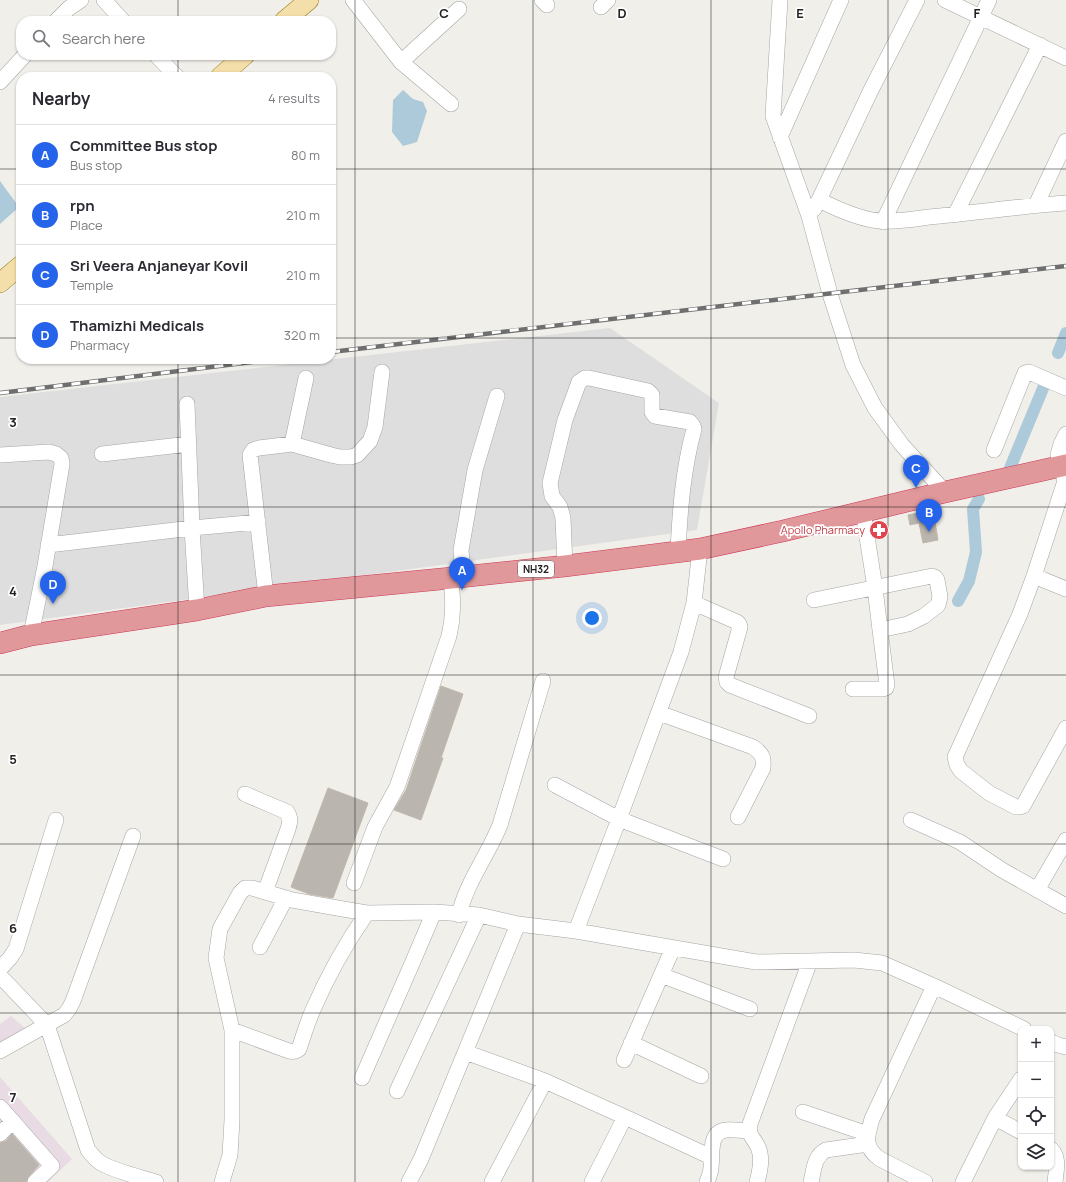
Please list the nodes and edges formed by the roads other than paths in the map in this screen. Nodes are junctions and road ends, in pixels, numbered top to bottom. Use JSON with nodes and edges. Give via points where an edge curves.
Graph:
{"nodes":[{"id":1,"x":81,"y":0,"type":"edge"},
{"id":2,"x":104,"y":0,"type":"edge"},
{"id":3,"x":308,"y":0,"type":"edge"},
{"id":4,"x":353,"y":0,"type":"edge"},
{"id":5,"x":780,"y":0,"type":"edge"},
{"id":6,"x":841,"y":0,"type":"edge"},
{"id":7,"x":917,"y":0,"type":"edge"},
{"id":8,"x":945,"y":0,"type":"edge"},
{"id":9,"x":989,"y":0,"type":"edge"},
{"id":10,"x":459,"y":9,"type":"dead end"},
{"id":11,"x":61,"y":16,"type":"edge"},
{"id":12,"x":118,"y":16,"type":"edge"},
{"id":13,"x":290,"y":16,"type":"edge"},
{"id":14,"x":981,"y":17,"type":"junction"},
{"id":15,"x":1040,"y":45,"type":"junction"},
{"id":16,"x":1066,"y":58,"type":"edge"},
{"id":17,"x":20,"y":60,"type":"edge"},
{"id":18,"x":161,"y":60,"type":"edge"},
{"id":19,"x":239,"y":60,"type":"edge"},
{"id":20,"x":400,"y":62,"type":"junction"},
{"id":21,"x":172,"y":72,"type":"edge"},
{"id":22,"x":226,"y":72,"type":"edge"},
{"id":23,"x":0,"y":82,"type":"edge"},
{"id":24,"x":451,"y":104,"type":"dead end"},
{"id":25,"x":780,"y":137,"type":"junction"},
{"id":26,"x":1066,"y":141,"type":"edge"},
{"id":27,"x":819,"y":200,"type":"junction"},
{"id":28,"x":1066,"y":203,"type":"edge"},
{"id":29,"x":1036,"y":205,"type":"junction"},
{"id":30,"x":955,"y":215,"type":"junction"},
{"id":31,"x":809,"y":216,"type":"junction"},
{"id":32,"x":883,"y":222,"type":"junction"},
{"id":33,"x":16,"y":269,"type":"edge"},
{"id":34,"x":0,"y":283,"type":"edge"},
{"id":35,"x":382,"y":372,"type":"dead end"},
{"id":36,"x":306,"y":378,"type":"dead end"},
{"id":37,"x":1066,"y":388,"type":"edge"},
{"id":38,"x":497,"y":396,"type":"dead end"},
{"id":39,"x":187,"y":404,"type":"dead end"},
{"id":40,"x":1066,"y":434,"type":"edge"},
{"id":41,"x":189,"y":444,"type":"junction"},
{"id":42,"x":292,"y":444,"type":"junction"},
{"id":43,"x":994,"y":450,"type":"dead end"},
{"id":44,"x":102,"y":454,"type":"dead end"},
{"id":45,"x":0,"y":456,"type":"edge"},
{"id":46,"x":1064,"y":466,"type":"edge"},
{"id":47,"x":945,"y":492,"type":"junction"},
{"id":48,"x":863,"y":511,"type":"junction"},
{"id":49,"x":258,"y":522,"type":"junction"},
{"id":50,"x":192,"y":528,"type":"junction"},
{"id":51,"x":48,"y":545,"type":"junction"},
{"id":52,"x":700,"y":549,"type":"junction"},
{"id":53,"x":678,"y":551,"type":"junction"},
{"id":54,"x":565,"y":566,"type":"junction"},
{"id":55,"x":1034,"y":576,"type":"junction"},
{"id":56,"x":457,"y":578,"type":"junction"},
{"id":57,"x":875,"y":588,"type":"junction"},
{"id":58,"x":1066,"y":589,"type":"edge"},
{"id":59,"x":266,"y":596,"type":"junction"},
{"id":60,"x":814,"y":600,"type":"dead end"},
{"id":61,"x":694,"y":603,"type":"junction"},
{"id":62,"x":197,"y":610,"type":"junction"},
{"id":63,"x":880,"y":630,"type":"junction"},
{"id":64,"x":31,"y":635,"type":"junction"},
{"id":65,"x":0,"y":643,"type":"edge"},
{"id":66,"x":543,"y":681,"type":"dead end"},
{"id":67,"x":853,"y":689,"type":"dead end"},
{"id":68,"x":659,"y":713,"type":"junction"},
{"id":69,"x":809,"y":716,"type":"dead end"},
{"id":70,"x":1066,"y":728,"type":"edge"},
{"id":71,"x":555,"y":785,"type":"dead end"},
{"id":72,"x":245,"y":794,"type":"dead end"},
{"id":73,"x":738,"y":817,"type":"dead end"},
{"id":74,"x":56,"y":820,"type":"dead end"},
{"id":75,"x":619,"y":820,"type":"junction"},
{"id":76,"x":911,"y":820,"type":"dead end"},
{"id":77,"x":133,"y":836,"type":"dead end"},
{"id":78,"x":1066,"y":840,"type":"edge"},
{"id":79,"x":724,"y":859,"type":"dead end"},
{"id":80,"x":354,"y":883,"type":"dead end"},
{"id":81,"x":1037,"y":890,"type":"junction"},
{"id":82,"x":265,"y":892,"type":"junction"},
{"id":83,"x":286,"y":898,"type":"junction"},
{"id":84,"x":1066,"y":906,"type":"edge"},
{"id":85,"x":434,"y":912,"type":"junction"},
{"id":86,"x":367,"y":913,"type":"junction"},
{"id":87,"x":459,"y":914,"type":"junction"},
{"id":88,"x":479,"y":915,"type":"junction"},
{"id":89,"x":518,"y":924,"type":"junction"},
{"id":90,"x":576,"y":931,"type":"junction"},
{"id":91,"x":260,"y":948,"type":"dead end"},
{"id":92,"x":673,"y":948,"type":"junction"},
{"id":93,"x":810,"y":961,"type":"junction"},
{"id":94,"x":0,"y":969,"type":"edge"},
{"id":95,"x":0,"y":976,"type":"edge"},
{"id":96,"x":660,"y":976,"type":"junction"},
{"id":97,"x":934,"y":986,"type":"junction"},
{"id":98,"x":750,"y":1009,"type":"dead end"},
{"id":99,"x":47,"y":1025,"type":"junction"},
{"id":100,"x":1018,"y":1026,"type":"edge"},
{"id":101,"x":232,"y":1030,"type":"junction"},
{"id":102,"x":631,"y":1043,"type":"junction"},
{"id":103,"x":0,"y":1051,"type":"edge"},
{"id":104,"x":465,"y":1052,"type":"junction"},
{"id":105,"x":624,"y":1060,"type":"dead end"},
{"id":106,"x":702,"y":1076,"type":"dead end"},
{"id":107,"x":362,"y":1078,"type":"dead end"},
{"id":108,"x":545,"y":1081,"type":"junction"},
{"id":109,"x":1018,"y":1084,"type":"edge"},
{"id":110,"x":397,"y":1091,"type":"dead end"},
{"id":111,"x":0,"y":1107,"type":"edge"},
{"id":112,"x":803,"y":1112,"type":"dead end"},
{"id":113,"x":625,"y":1117,"type":"junction"},
{"id":114,"x":995,"y":1118,"type":"junction"},
{"id":115,"x":13,"y":1121,"type":"junction"},
{"id":116,"x":1018,"y":1130,"type":"edge"},
{"id":117,"x":749,"y":1131,"type":"junction"},
{"id":118,"x":0,"y":1134,"type":"edge"},
{"id":119,"x":868,"y":1139,"type":"junction"},
{"id":120,"x":1054,"y":1152,"type":"edge"},
{"id":121,"x":711,"y":1157,"type":"junction"},
{"id":122,"x":35,"y":1182,"type":"edge"},
{"id":123,"x":156,"y":1182,"type":"edge"},
{"id":124,"x":222,"y":1182,"type":"edge"},
{"id":125,"x":409,"y":1182,"type":"edge"},
{"id":126,"x":492,"y":1182,"type":"edge"},
{"id":127,"x":592,"y":1182,"type":"edge"},
{"id":128,"x":707,"y":1182,"type":"edge"},
{"id":129,"x":757,"y":1182,"type":"edge"},
{"id":130,"x":811,"y":1182,"type":"edge"},
{"id":131,"x":925,"y":1182,"type":"edge"},
{"id":132,"x":963,"y":1182,"type":"edge"},
{"id":133,"x":1055,"y":1182,"type":"edge"}],
"edges":[{"from":1,"to":11,"type":"street"},
{"from":2,"to":12,"type":"street"},
{"from":3,"to":13,"type":"main road"},
{"from":4,"to":20,"type":"street"},
{"from":5,"to":25,"type":"street","via":[[774,116]]},
{"from":6,"to":25,"type":"street"},
{"from":7,"to":27,"type":"street"},
{"from":8,"to":14,"type":"street"},
{"from":9,"to":14,"type":"street"},
{"from":10,"to":20,"type":"street"},
{"from":14,"to":15,"type":"street"},
{"from":14,"to":32,"type":"street"},
{"from":15,"to":16,"type":"street"},
{"from":15,"to":30,"type":"street"},
{"from":17,"to":23,"type":"street"},
{"from":18,"to":21,"type":"street"},
{"from":19,"to":22,"type":"main road"},
{"from":20,"to":24,"type":"street"},
{"from":25,"to":31,"type":"street"},
{"from":26,"to":29,"type":"street"},
{"from":27,"to":31,"type":"street"},
{"from":27,"to":32,"type":"street","via":[[863,218]]},
{"from":28,"to":29,"type":"street"},
{"from":29,"to":30,"type":"street"},
{"from":30,"to":32,"type":"street"},
{"from":31,"to":47,"type":"street","via":[[853,365],[875,408],[902,445]]},
{"from":33,"to":34,"type":"main road"},
{"from":35,"to":42,"type":"street","via":[[373,435],[357,455],[340,457]]},
{"from":36,"to":42,"type":"street"},
{"from":37,"to":43,"type":"street","via":[[1029,372],[1025,373]]},
{"from":38,"to":56,"type":"street","via":[[475,470]]},
{"from":39,"to":41,"type":"street"},
{"from":40,"to":46,"type":"street","via":[[1060,444],[1058,455]]},
{"from":41,"to":44,"type":"street"},
{"from":41,"to":50,"type":"street"},
{"from":42,"to":49,"type":"street","via":[[259,448],[253,450],[250,455]]},
{"from":45,"to":51,"type":"street","via":[[49,452],[61,458]]},
{"from":46,"to":47,"type":"highway","number":"NH32"},
{"from":46,"to":55,"type":"street","via":[[1065,481]]},
{"from":47,"to":48,"type":"highway","number":"NH32"},
{"from":48,"to":52,"type":"highway","number":"NH32"},
{"from":48,"to":57,"type":"street"},
{"from":49,"to":50,"type":"street"},
{"from":49,"to":59,"type":"street"},
{"from":50,"to":51,"type":"street"},
{"from":50,"to":62,"type":"street"},
{"from":51,"to":64,"type":"street"},
{"from":52,"to":53,"type":"highway","number":"NH32"},
{"from":52,"to":61,"type":"street"},
{"from":53,"to":54,"type":"highway","number":"NH32"},
{"from":53,"to":54,"type":"street","via":[[680,512],[694,426],[690,422],[654,416],[652,395],[648,391],[585,378],[579,382],[565,420],[550,483],[552,496],[560,507],[563,518]]},
{"from":54,"to":56,"type":"highway","number":"NH32"},
{"from":55,"to":58,"type":"street"},
{"from":55,"to":70,"type":"street","via":[[1020,614],[955,757],[957,765],[960,771],[989,793],[1016,807],[1023,806]]},
{"from":56,"to":59,"type":"highway","number":"NH32"},
{"from":56,"to":80,"type":"street","via":[[449,636],[397,787],[375,827]]},
{"from":57,"to":60,"type":"street"},
{"from":57,"to":63,"type":"street"},
{"from":57,"to":63,"type":"street","via":[[932,576],[937,580],[940,597],[938,604],[924,616],[908,624]]},
{"from":59,"to":62,"type":"highway","number":"NH32"},
{"from":61,"to":68,"type":"street","via":[[681,652]]},
{"from":61,"to":69,"type":"street","via":[[740,624],[726,677],[730,685]]},
{"from":62,"to":64,"type":"highway","number":"NH32"},
{"from":63,"to":67,"type":"street","via":[[887,687]]},
{"from":64,"to":65,"type":"highway","number":"NH32"},
{"from":66,"to":87,"type":"street","via":[[500,825],[462,902]]},
{"from":68,"to":73,"type":"street","via":[[753,747],[760,752],[764,759],[763,768]]},
{"from":68,"to":75,"type":"street"},
{"from":71,"to":75,"type":"street"},
{"from":72,"to":82,"type":"street","via":[[287,812],[290,816],[288,829]]},
{"from":74,"to":94,"type":"street","via":[[16,949]]},
{"from":75,"to":79,"type":"street"},
{"from":75,"to":90,"type":"street"},
{"from":76,"to":81,"type":"street","via":[[960,842]]},
{"from":77,"to":99,"type":"street","via":[[69,1009]]},
{"from":78,"to":81,"type":"street"},
{"from":81,"to":84,"type":"street"},
{"from":82,"to":83,"type":"street"},
{"from":82,"to":101,"type":"street","via":[[245,888],[220,929],[216,958]]},
{"from":83,"to":86,"type":"street"},
{"from":83,"to":91,"type":"street"},
{"from":85,"to":86,"type":"street"},
{"from":85,"to":87,"type":"street"},
{"from":85,"to":107,"type":"street"},
{"from":86,"to":101,"type":"street","via":[[337,960],[313,1011],[299,1049],[289,1051]]},
{"from":87,"to":88,"type":"street"},
{"from":88,"to":89,"type":"street"},
{"from":88,"to":110,"type":"street"},
{"from":89,"to":90,"type":"street"},
{"from":89,"to":104,"type":"street"},
{"from":90,"to":92,"type":"street"},
{"from":92,"to":93,"type":"street","via":[[756,962]]},
{"from":92,"to":96,"type":"street"},
{"from":93,"to":97,"type":"street","via":[[854,960],[882,963]]},
{"from":93,"to":117,"type":"street"},
{"from":95,"to":99,"type":"street"},
{"from":96,"to":98,"type":"street"},
{"from":96,"to":102,"type":"street"},
{"from":97,"to":100,"type":"street"},
{"from":97,"to":119,"type":"street","via":[[872,1119]]},
{"from":99,"to":103,"type":"street"},
{"from":99,"to":123,"type":"street","via":[[88,1150],[100,1163]]},
{"from":101,"to":124,"type":"street","via":[[230,1155]]},
{"from":102,"to":105,"type":"street"},
{"from":102,"to":106,"type":"street"},
{"from":104,"to":108,"type":"street"},
{"from":104,"to":125,"type":"street"},
{"from":108,"to":113,"type":"street"},
{"from":108,"to":126,"type":"street"},
{"from":109,"to":114,"type":"street"},
{"from":111,"to":115,"type":"street"},
{"from":112,"to":119,"type":"street"},
{"from":113,"to":121,"type":"street"},
{"from":113,"to":127,"type":"street"},
{"from":114,"to":116,"type":"street"},
{"from":114,"to":132,"type":"street"},
{"from":115,"to":118,"type":"street"},
{"from":115,"to":122,"type":"street","via":[[52,1166]]},
{"from":117,"to":121,"type":"street","via":[[720,1132],[712,1145]]},
{"from":117,"to":129,"type":"street","via":[[760,1153]]},
{"from":119,"to":130,"type":"street","via":[[820,1152]]},
{"from":119,"to":131,"type":"street","via":[[870,1150],[880,1159]]},
{"from":120,"to":133,"type":"street","via":[[1057,1160]]},
{"from":121,"to":128,"type":"street"}]}
